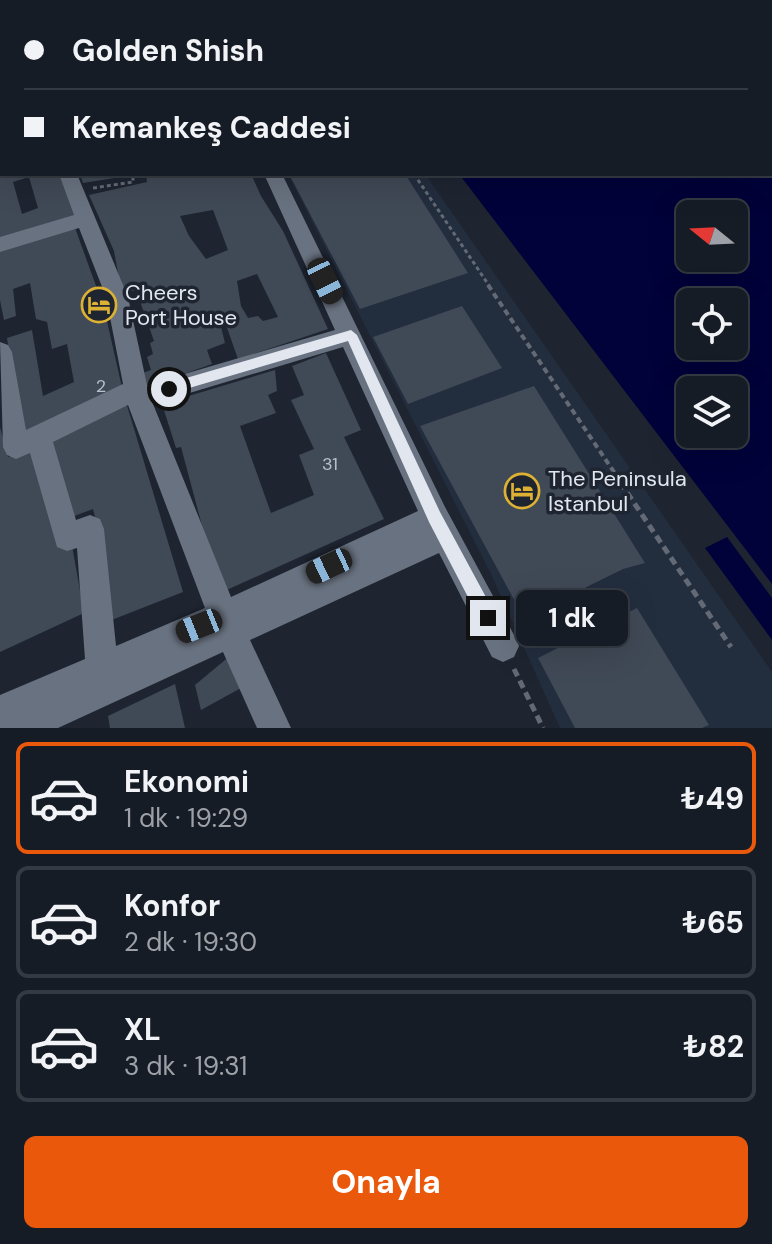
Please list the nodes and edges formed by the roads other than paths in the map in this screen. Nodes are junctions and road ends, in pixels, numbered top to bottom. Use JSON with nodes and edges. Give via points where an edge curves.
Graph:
{"nodes":[{"id":1,"x":274,"y":176,"type":"edge"},
{"id":2,"x":72,"y":182,"type":"edge"},
{"id":3,"x":87,"y":218,"type":"junction"},
{"id":4,"x":0,"y":245,"type":"edge"},
{"id":5,"x":351,"y":335,"type":"junction"},
{"id":6,"x":0,"y":352,"type":"edge"},
{"id":7,"x":137,"y":393,"type":"junction"},
{"id":8,"x":27,"y":442,"type":"junction"},
{"id":9,"x":440,"y":526,"type":"junction"},
{"id":10,"x":227,"y":624,"type":"junction"},
{"id":11,"x":503,"y":646,"type":"road end"},
{"id":12,"x":102,"y":665,"type":"junction"},
{"id":13,"x":0,"y":712,"type":"edge"},
{"id":14,"x":20,"y":728,"type":"edge"},
{"id":15,"x":274,"y":728,"type":"edge"}],
"edges":[{"from":1,"to":5,"type":"street"},
{"from":2,"to":3,"type":"street"},
{"from":3,"to":4,"type":"street"},
{"from":3,"to":7,"type":"street","via":[[117,297]]},
{"from":5,"to":7,"type":"street"},
{"from":5,"to":9,"type":"street"},
{"from":6,"to":8,"type":"street"},
{"from":7,"to":8,"type":"street"},
{"from":7,"to":10,"type":"street"},
{"from":8,"to":12,"type":"street","via":[[67,537],[90,529]]},
{"from":9,"to":10,"type":"street"},
{"from":9,"to":11,"type":"street"},
{"from":10,"to":12,"type":"street"},
{"from":10,"to":14,"type":"street"},
{"from":10,"to":15,"type":"street"},
{"from":12,"to":13,"type":"street"}]}
